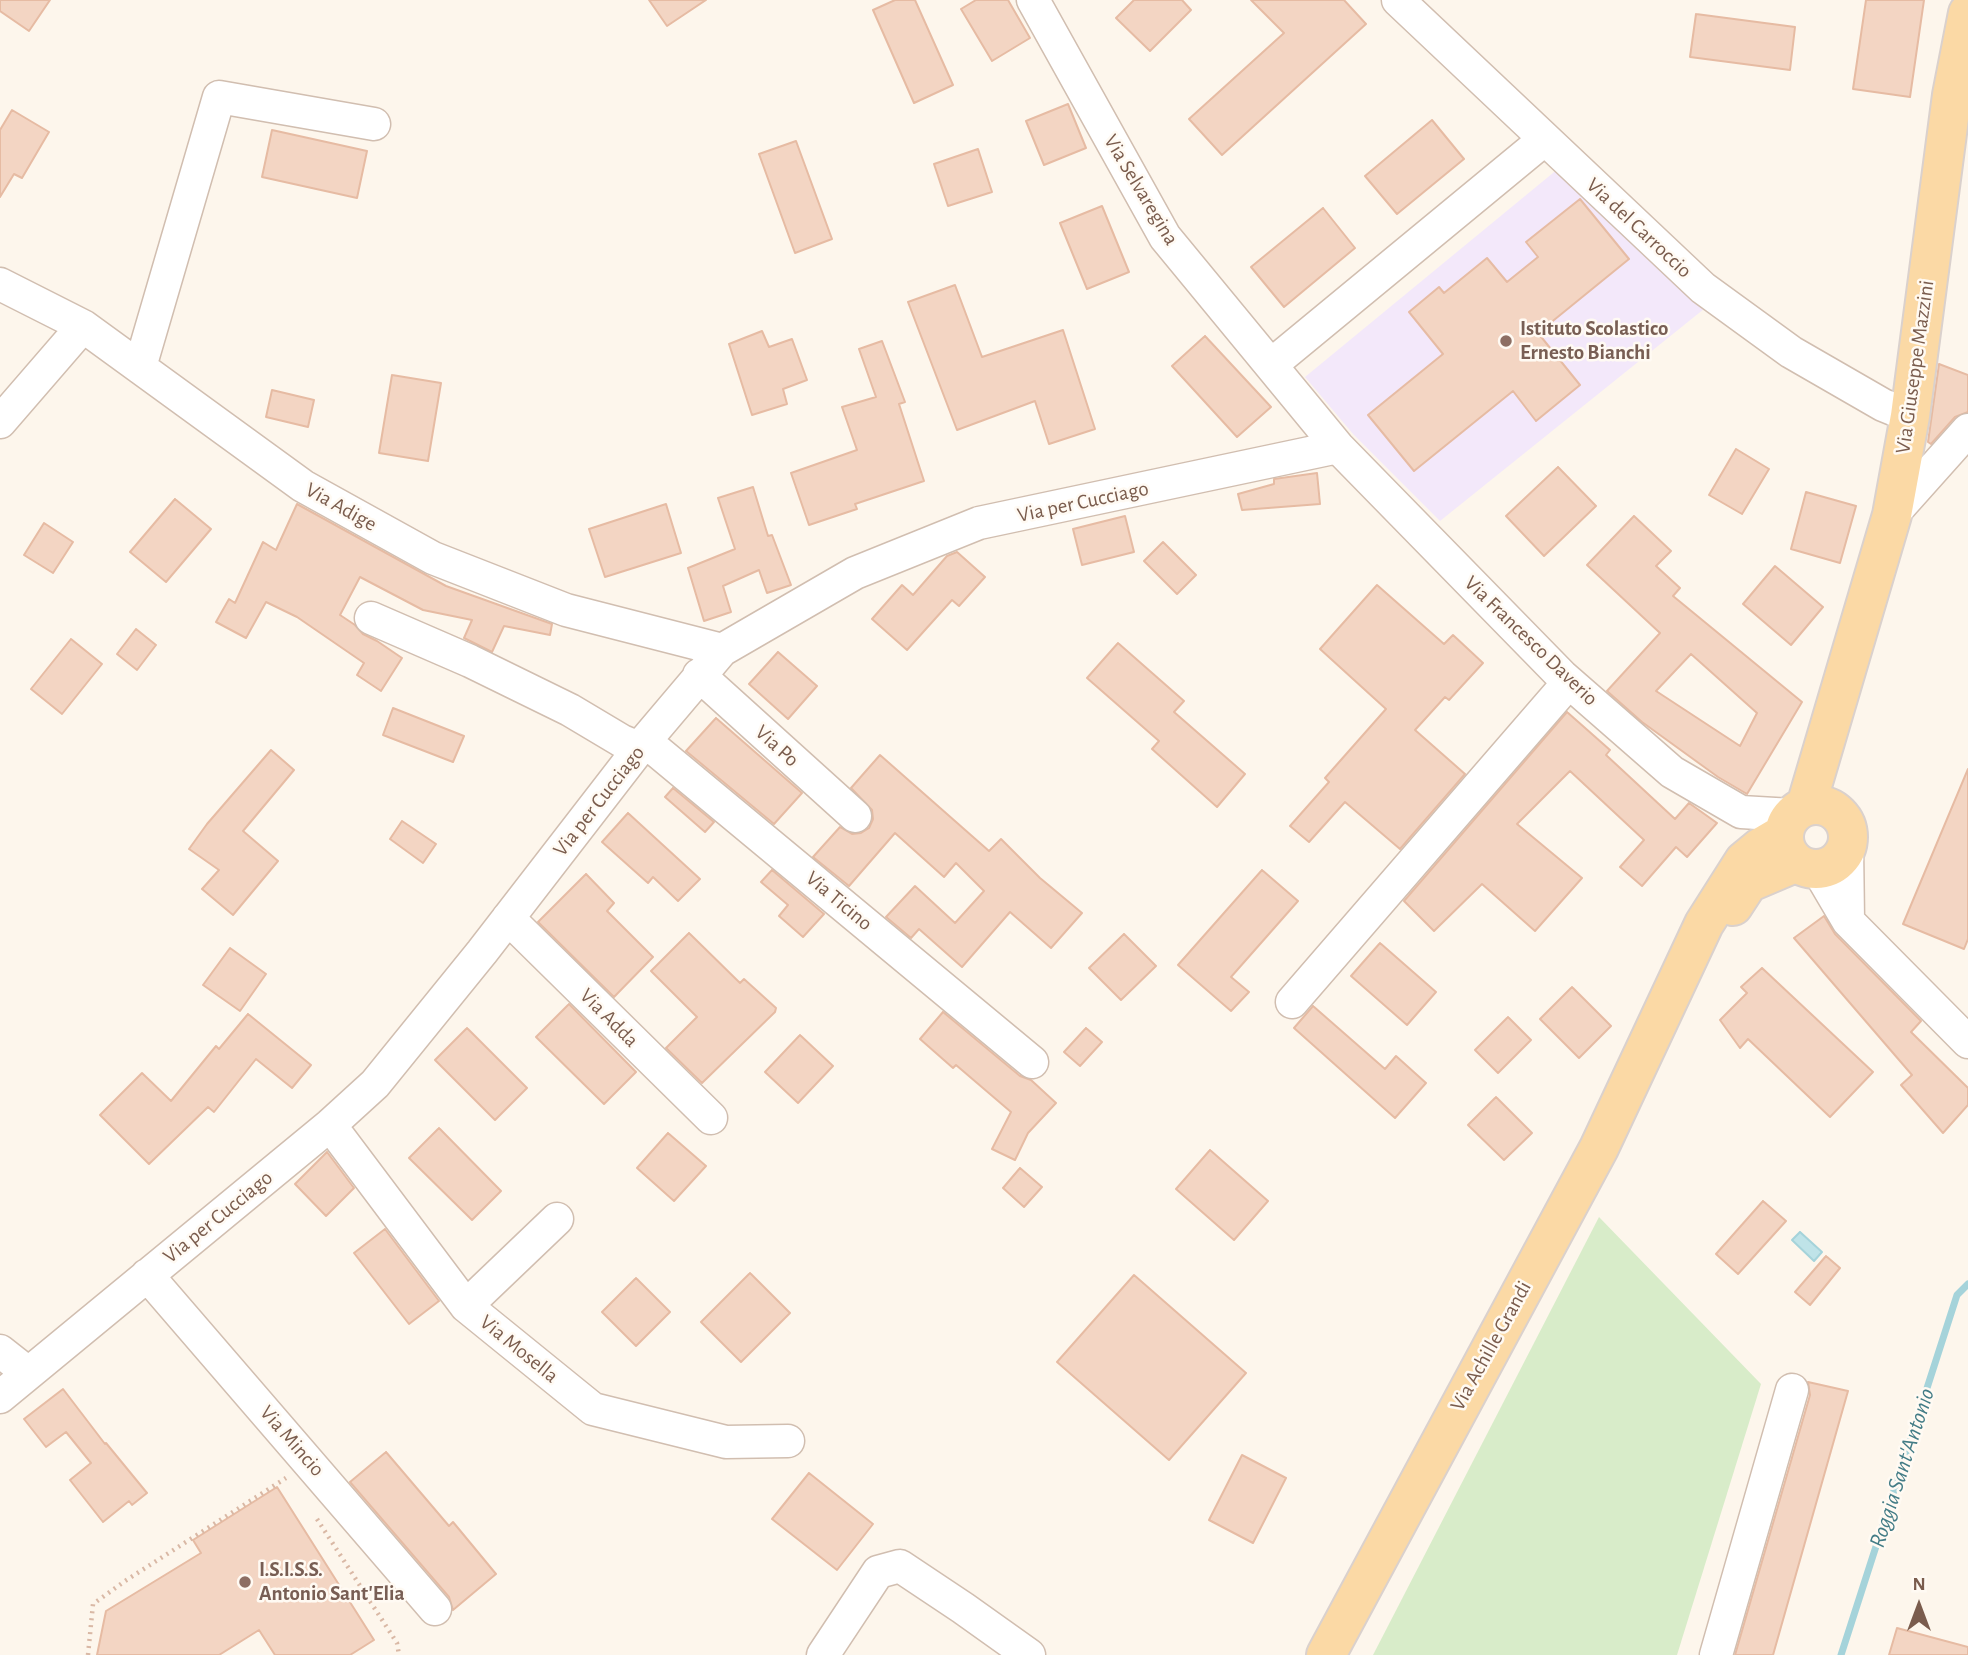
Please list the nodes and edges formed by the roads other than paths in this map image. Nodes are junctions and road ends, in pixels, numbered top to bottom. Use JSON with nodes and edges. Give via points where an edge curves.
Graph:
{"nodes":[{"id":1,"x":1033,"y":0,"type":"edge"},
{"id":2,"x":1398,"y":0,"type":"edge"},
{"id":3,"x":1968,"y":13,"type":"edge"},
{"id":4,"x":374,"y":124,"type":"dead end"},
{"id":5,"x":1545,"y":139,"type":"junction"},
{"id":6,"x":0,"y":284,"type":"edge"},
{"id":7,"x":83,"y":326,"type":"junction"},
{"id":8,"x":1271,"y":365,"type":"junction"},
{"id":9,"x":140,"y":367,"type":"junction"},
{"id":10,"x":1910,"y":416,"type":"junction"},
{"id":11,"x":0,"y":422,"type":"edge"},
{"id":12,"x":1968,"y":430,"type":"edge"},
{"id":13,"x":1338,"y":447,"type":"junction"},
{"id":14,"x":1892,"y":515,"type":"junction"},
{"id":15,"x":371,"y":618,"type":"dead end"},
{"id":16,"x":722,"y":650,"type":"junction"},
{"id":17,"x":699,"y":675,"type":"junction"},
{"id":18,"x":1569,"y":682,"type":"junction"},
{"id":19,"x":642,"y":745,"type":"junction"},
{"id":20,"x":855,"y":816,"type":"dead end"},
{"id":21,"x":1811,"y":835,"type":"junction"},
{"id":22,"x":508,"y":918,"type":"junction"},
{"id":23,"x":1292,"y":1002,"type":"dead end"},
{"id":24,"x":1968,"y":1042,"type":"edge"},
{"id":25,"x":1032,"y":1062,"type":"dead end"},
{"id":26,"x":711,"y":1118,"type":"dead end"},
{"id":27,"x":330,"y":1125,"type":"junction"},
{"id":28,"x":557,"y":1219,"type":"dead end"},
{"id":29,"x":147,"y":1275,"type":"junction"},
{"id":30,"x":466,"y":1306,"type":"junction"},
{"id":31,"x":0,"y":1351,"type":"edge"},
{"id":32,"x":28,"y":1373,"type":"junction"},
{"id":33,"x":1792,"y":1390,"type":"dead end"},
{"id":34,"x":0,"y":1396,"type":"edge"},
{"id":35,"x":788,"y":1441,"type":"dead end"},
{"id":36,"x":435,"y":1609,"type":"dead end"},
{"id":37,"x":823,"y":1655,"type":"edge"},
{"id":38,"x":1029,"y":1655,"type":"edge"},
{"id":39,"x":1326,"y":1655,"type":"edge"},
{"id":40,"x":1716,"y":1655,"type":"edge"}],
"edges":[{"from":1,"to":8,"type":"street","name":"Via Selvaregina","via":[[1165,237]]},
{"from":2,"to":5,"type":"street","name":"Via del Carroccio"},
{"from":3,"to":10,"type":"main road","name":"Via Giuseppe Mazzini","via":[[1952,95]]},
{"from":4,"to":9,"type":"street","via":[[219,97]]},
{"from":5,"to":8,"type":"street"},
{"from":5,"to":10,"type":"street","name":"Via del Carroccio","via":[[1703,288],[1791,352]]},
{"from":6,"to":7,"type":"street","name":"Via Adige"},
{"from":7,"to":9,"type":"street","name":"Via Adige"},
{"from":7,"to":11,"type":"street"},
{"from":8,"to":13,"type":"street","name":"Via Selvaregina"},
{"from":9,"to":16,"type":"street","name":"Via Adige","via":[[303,486],[433,558],[566,610]]},
{"from":10,"to":14,"type":"main road","name":"Via Giuseppe Mazzini"},
{"from":12,"to":14,"type":"street"},
{"from":13,"to":16,"type":"street","name":"Via per Cucciago","via":[[979,523],[855,573]]},
{"from":13,"to":18,"type":"street","name":"Via Francesco Daverio"},
{"from":14,"to":21,"type":"main road","name":"Via Giuseppe Mazzini","via":[[1834,715]]},
{"from":15,"to":19,"type":"street","name":"Via Ticino","via":[[570,710],[622,741]]},
{"from":16,"to":17,"type":"street","name":"Via per Cucciago"},
{"from":17,"to":19,"type":"street","name":"Via per Cucciago"},
{"from":17,"to":20,"type":"street","name":"Via Po"},
{"from":18,"to":21,"type":"street","name":"Via Francesco Daverio","via":[[1672,772],[1741,812]]},
{"from":18,"to":23,"type":"street"},
{"from":19,"to":22,"type":"street","name":"Via per Cucciago"},
{"from":19,"to":25,"type":"street","name":"Via Ticino"},
{"from":21,"to":24,"type":"street","via":[[1848,921]]},
{"from":21,"to":39,"type":"main road","name":"Via Achille Grandi","via":[[1748,883],[1652,1036],[1599,1148]]},
{"from":22,"to":26,"type":"street","name":"Via Adda"},
{"from":22,"to":27,"type":"street","name":"Via per Cucciago","via":[[375,1084]]},
{"from":27,"to":29,"type":"street","name":"Via per Cucciago"},
{"from":27,"to":30,"type":"street","name":"Via Mosella"},
{"from":28,"to":30,"type":"street"},
{"from":29,"to":32,"type":"street","name":"Via per Cucciago"},
{"from":29,"to":36,"type":"street","name":"Via Mincio"},
{"from":30,"to":35,"type":"street","name":"Via Mosella","via":[[593,1409],[726,1442]]},
{"from":31,"to":32,"type":"street"},
{"from":32,"to":34,"type":"street","name":"Via per Cucciago"},
{"from":33,"to":40,"type":"street"},
{"from":37,"to":38,"type":"street","via":[[878,1572],[900,1566]]}]}
